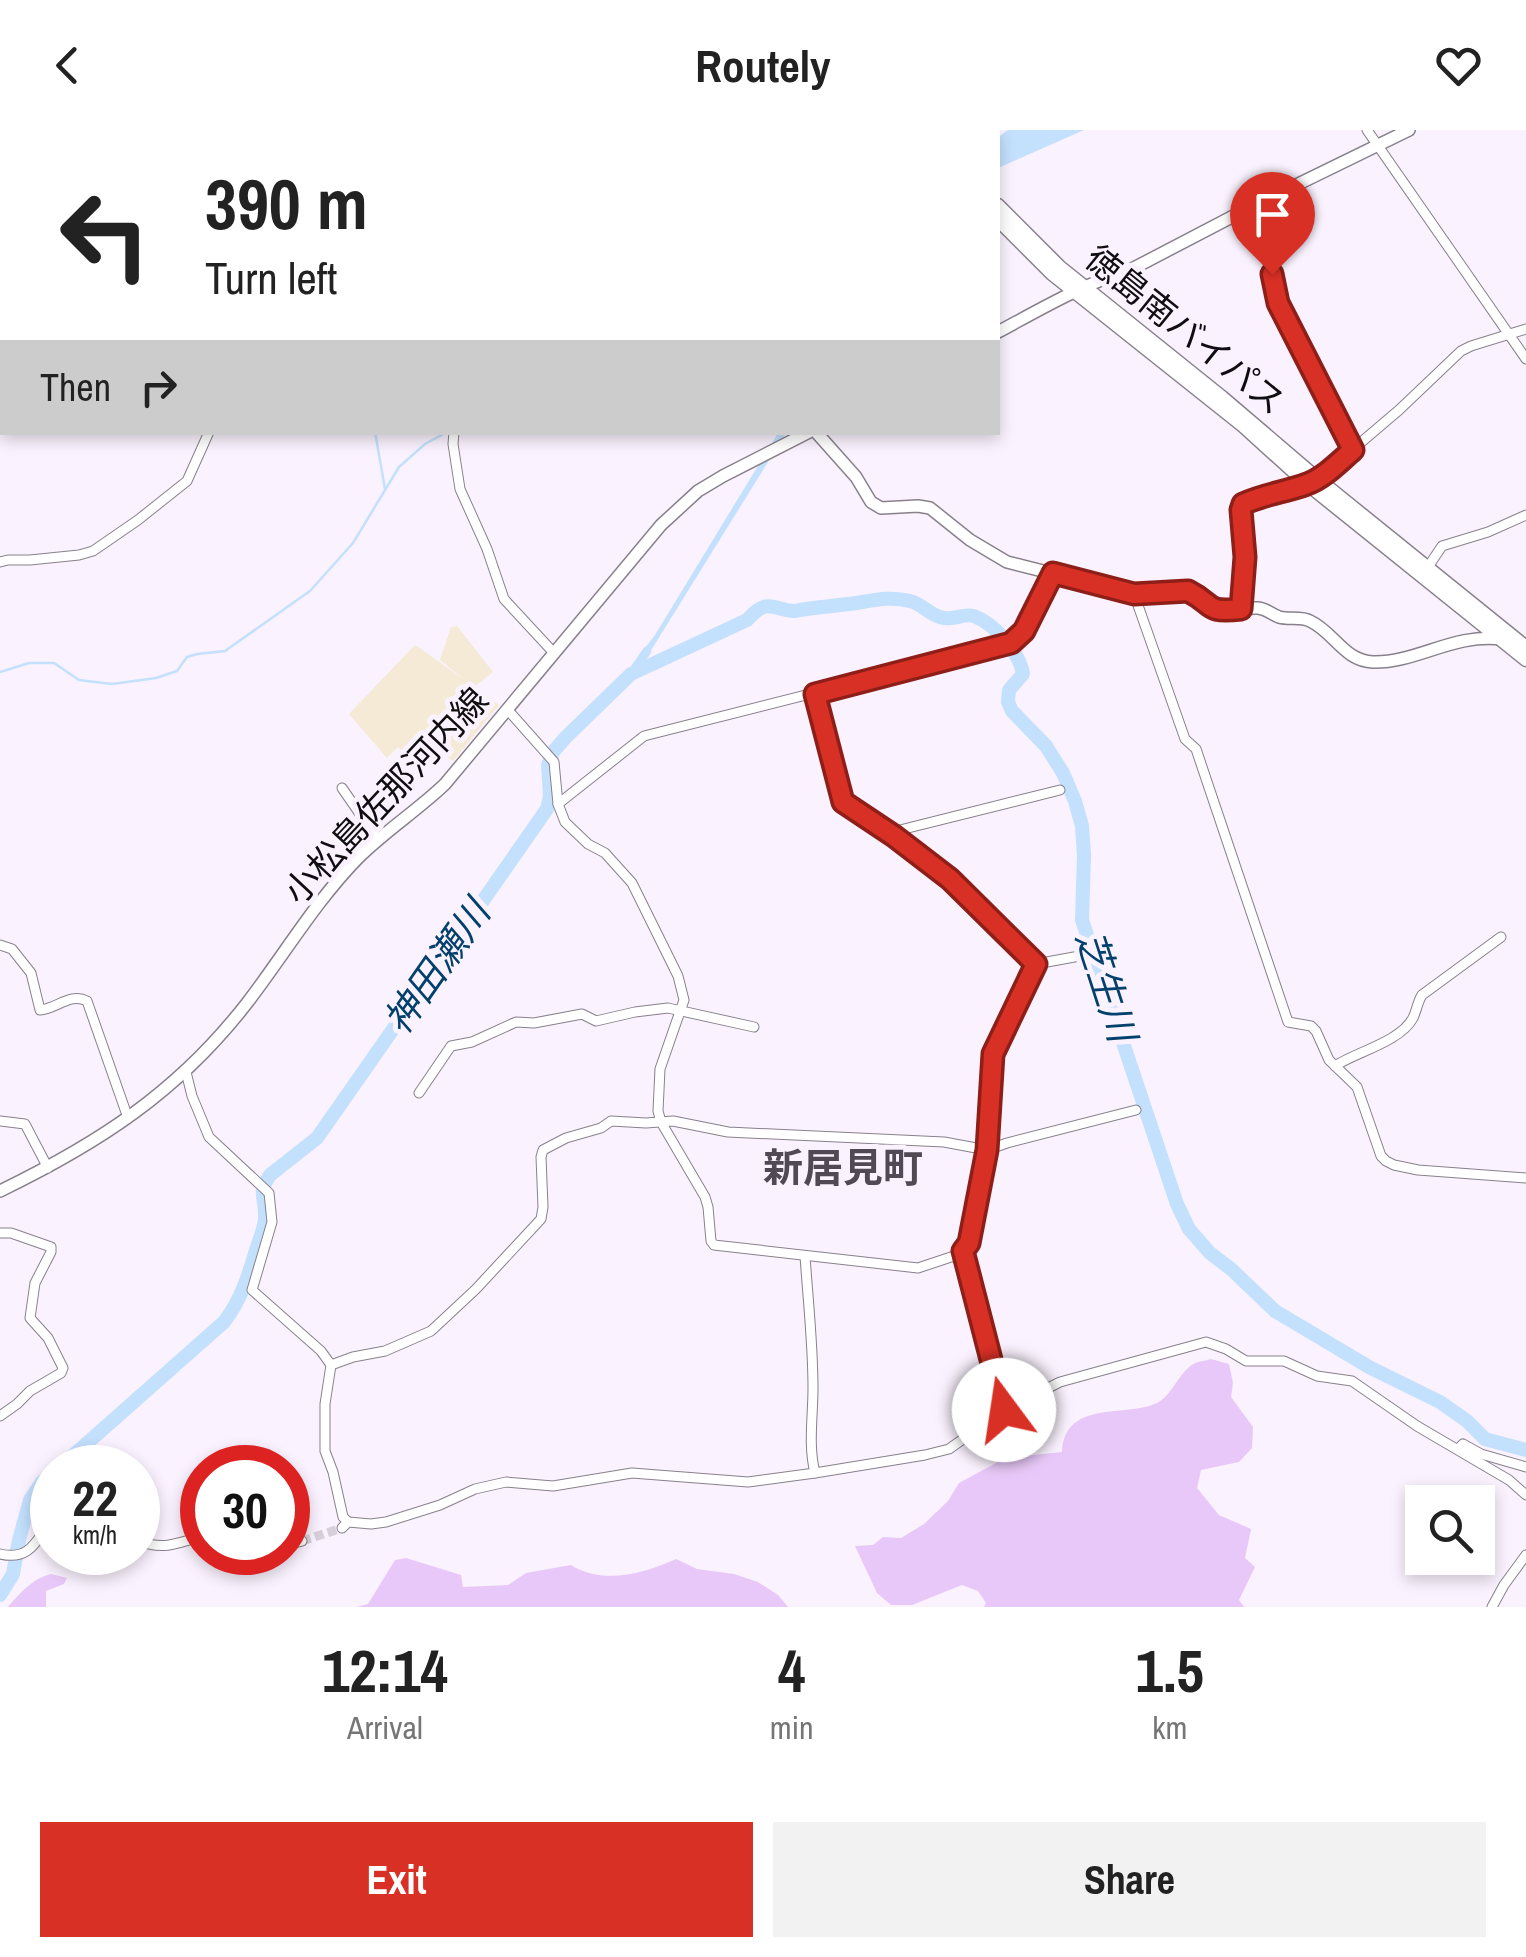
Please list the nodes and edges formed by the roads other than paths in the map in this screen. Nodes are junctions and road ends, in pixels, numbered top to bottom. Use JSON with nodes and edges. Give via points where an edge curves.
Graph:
{"nodes":[{"id":1,"x":1367,"y":130,"type":"edge"},
{"id":2,"x":1408,"y":130,"type":"edge"},
{"id":3,"x":1377,"y":146,"type":"junction"},
{"id":4,"x":1000,"y":207,"type":"edge"},
{"id":5,"x":1247,"y":209,"type":"junction"},
{"id":6,"x":1000,"y":222,"type":"edge"},
{"id":7,"x":1081,"y":290,"type":"junction"},
{"id":8,"x":1526,"y":329,"type":"edge"},
{"id":9,"x":1000,"y":331,"type":"edge"},
{"id":10,"x":1508,"y":334,"type":"junction"},
{"id":11,"x":1526,"y":359,"type":"edge"},
{"id":12,"x":208,"y":435,"type":"edge"},
{"id":13,"x":454,"y":435,"type":"edge"},
{"id":14,"x":805,"y":435,"type":"edge"},
{"id":15,"x":815,"y":435,"type":"edge"},
{"id":16,"x":1353,"y":450,"type":"junction"},
{"id":17,"x":1312,"y":482,"type":"junction"},
{"id":18,"x":1526,"y":515,"type":"edge"},
{"id":19,"x":0,"y":562,"type":"edge"},
{"id":20,"x":1428,"y":567,"type":"junction"},
{"id":21,"x":1053,"y":573,"type":"junction"},
{"id":22,"x":1134,"y":594,"type":"junction"},
{"id":23,"x":1241,"y":609,"type":"junction"},
{"id":24,"x":1500,"y":638,"type":"junction"},
{"id":25,"x":1524,"y":644,"type":"edge"},
{"id":26,"x":554,"y":653,"type":"junction"},
{"id":27,"x":1526,"y":660,"type":"edge"},
{"id":28,"x":815,"y":694,"type":"junction"},
{"id":29,"x":507,"y":709,"type":"junction"},
{"id":30,"x":342,"y":788,"type":"dead end"},
{"id":31,"x":1060,"y":790,"type":"dead end"},
{"id":32,"x":558,"y":804,"type":"junction"},
{"id":33,"x":894,"y":836,"type":"junction"},
{"id":34,"x":378,"y":840,"type":"junction"},
{"id":35,"x":1501,"y":937,"type":"dead end"},
{"id":36,"x":0,"y":945,"type":"edge"},
{"id":37,"x":1085,"y":956,"type":"dead end"},
{"id":38,"x":1036,"y":964,"type":"junction"},
{"id":39,"x":680,"y":1010,"type":"junction"},
{"id":40,"x":754,"y":1027,"type":"dead end"},
{"id":41,"x":1335,"y":1066,"type":"junction"},
{"id":42,"x":186,"y":1072,"type":"junction"},
{"id":43,"x":419,"y":1093,"type":"dead end"},
{"id":44,"x":1136,"y":1110,"type":"dead end"},
{"id":45,"x":128,"y":1118,"type":"junction"},
{"id":46,"x":0,"y":1120,"type":"edge"},
{"id":47,"x":660,"y":1122,"type":"junction"},
{"id":48,"x":987,"y":1150,"type":"junction"},
{"id":49,"x":48,"y":1168,"type":"junction"},
{"id":50,"x":1526,"y":1178,"type":"edge"},
{"id":51,"x":0,"y":1192,"type":"edge"},
{"id":52,"x":0,"y":1233,"type":"edge"},
{"id":53,"x":963,"y":1251,"type":"junction"},
{"id":54,"x":804,"y":1256,"type":"junction"},
{"id":55,"x":331,"y":1365,"type":"junction"},
{"id":56,"x":1004,"y":1410,"type":"junction"},
{"id":57,"x":0,"y":1416,"type":"edge"},
{"id":58,"x":1458,"y":1449,"type":"junction"},
{"id":59,"x":1526,"y":1467,"type":"edge"},
{"id":60,"x":815,"y":1474,"type":"junction"},
{"id":61,"x":1526,"y":1495,"type":"edge"},
{"id":62,"x":30,"y":1549,"type":"edge"},
{"id":63,"x":0,"y":1554,"type":"edge"},
{"id":64,"x":1526,"y":1555,"type":"edge"},
{"id":65,"x":1492,"y":1607,"type":"edge"}],
"edges":[{"from":1,"to":3,"type":"street"},
{"from":2,"to":3,"type":"main road"},
{"from":3,"to":5,"type":"main road"},
{"from":3,"to":10,"type":"street"},
{"from":4,"to":7,"type":"highway","name":"徳島南バイパス"},
{"from":5,"to":7,"type":"main road"},
{"from":5,"to":16,"type":"street","via":[[1278,303]]},
{"from":6,"to":7,"type":"highway","name":"徳島南バイパス","via":[[1052,274]]},
{"from":7,"to":9,"type":"main road"},
{"from":7,"to":17,"type":"highway","name":"徳島南バイパス","via":[[1222,397]]},
{"from":8,"to":10,"type":"street"},
{"from":10,"to":11,"type":"street"},
{"from":10,"to":16,"type":"street","via":[[1461,351]]},
{"from":12,"to":19,"type":"street","via":[[187,482],[92,551]]},
{"from":13,"to":26,"type":"street","via":[[460,489],[504,598]]},
{"from":14,"to":26,"type":"main road","name":"小松島佐那河内線","via":[[698,492],[661,525]]},
{"from":15,"to":21,"type":"main road","via":[[881,508],[930,508],[1008,562]]},
{"from":16,"to":17,"type":"street"},
{"from":17,"to":20,"type":"highway","name":"徳島南バイパス"},
{"from":17,"to":23,"type":"street","via":[[1243,504]]},
{"from":17,"to":24,"type":"highway","name":"徳島南バイパス"},
{"from":18,"to":20,"type":"street","via":[[1442,546]]},
{"from":20,"to":25,"type":"highway","name":"徳島南バイパス"},
{"from":21,"to":22,"type":"main road"},
{"from":21,"to":28,"type":"street","via":[[1024,631],[1008,644]]},
{"from":22,"to":23,"type":"main road","via":[[1188,591],[1218,611]]},
{"from":22,"to":41,"type":"street","via":[[1185,739],[1196,749],[1288,1022],[1316,1030]]},
{"from":23,"to":24,"type":"main road","via":[[1309,620],[1344,651],[1369,662],[1465,639]]},
{"from":24,"to":25,"type":"main road"},
{"from":24,"to":27,"type":"highway","name":"徳島南バイパス"},
{"from":26,"to":29,"type":"main road","name":"小松島佐那河内線"},
{"from":28,"to":32,"type":"street","via":[[644,736]]},
{"from":28,"to":33,"type":"street","via":[[843,802]]},
{"from":29,"to":32,"type":"street","via":[[550,757]]},
{"from":29,"to":34,"type":"main road","name":"小松島佐那河内線","via":[[446,784]]},
{"from":30,"to":34,"type":"street"},
{"from":31,"to":33,"type":"street"},
{"from":32,"to":39,"type":"street","via":[[578,836],[632,882],[678,976]]},
{"from":33,"to":38,"type":"street","via":[[950,879]]},
{"from":34,"to":42,"type":"main road","name":"小松島佐那河内線"},
{"from":35,"to":41,"type":"street","via":[[1422,995],[1412,1020],[1385,1042]]},
{"from":36,"to":45,"type":"street","via":[[12,949],[31,973],[40,1010],[86,1001]]},
{"from":37,"to":38,"type":"street"},
{"from":38,"to":48,"type":"street","via":[[993,1054]]},
{"from":39,"to":40,"type":"street"},
{"from":39,"to":43,"type":"street","via":[[596,1022],[582,1014],[512,1022],[451,1046]]},
{"from":39,"to":47,"type":"street","via":[[660,1068]]},
{"from":41,"to":50,"type":"street","via":[[1356,1087],[1386,1162]]},
{"from":42,"to":45,"type":"main road","name":"小松島佐那河内線"},
{"from":42,"to":55,"type":"street","via":[[209,1137],[268,1193],[272,1222],[252,1290]]},
{"from":44,"to":48,"type":"street"},
{"from":45,"to":49,"type":"main road","name":"小松島佐那河内線"},
{"from":46,"to":49,"type":"street","via":[[25,1124]]},
{"from":47,"to":48,"type":"street"},
{"from":47,"to":54,"type":"street","via":[[705,1197],[714,1245]]},
{"from":47,"to":55,"type":"street","via":[[611,1121],[543,1150],[541,1219],[476,1289],[431,1332]]},
{"from":48,"to":53,"type":"street"},
{"from":49,"to":51,"type":"main road","name":"小松島佐那河内線"},
{"from":52,"to":57,"type":"street","via":[[51,1247],[35,1283],[30,1318],[63,1368]]},
{"from":53,"to":54,"type":"street","via":[[918,1268]]},
{"from":53,"to":56,"type":"street"},
{"from":54,"to":60,"type":"street"},
{"from":55,"to":60,"type":"street","via":[[326,1452],[345,1525],[386,1522],[506,1482],[553,1486],[632,1473],[748,1482]]},
{"from":56,"to":58,"type":"street","via":[[1074,1377],[1206,1342],[1246,1361],[1284,1361],[1317,1376],[1352,1381]]},
{"from":56,"to":60,"type":"street","via":[[949,1449]]},
{"from":58,"to":59,"type":"street","via":[[1463,1444]]},
{"from":58,"to":61,"type":"street"},
{"from":62,"to":63,"type":"street"},
{"from":64,"to":65,"type":"street"}]}
